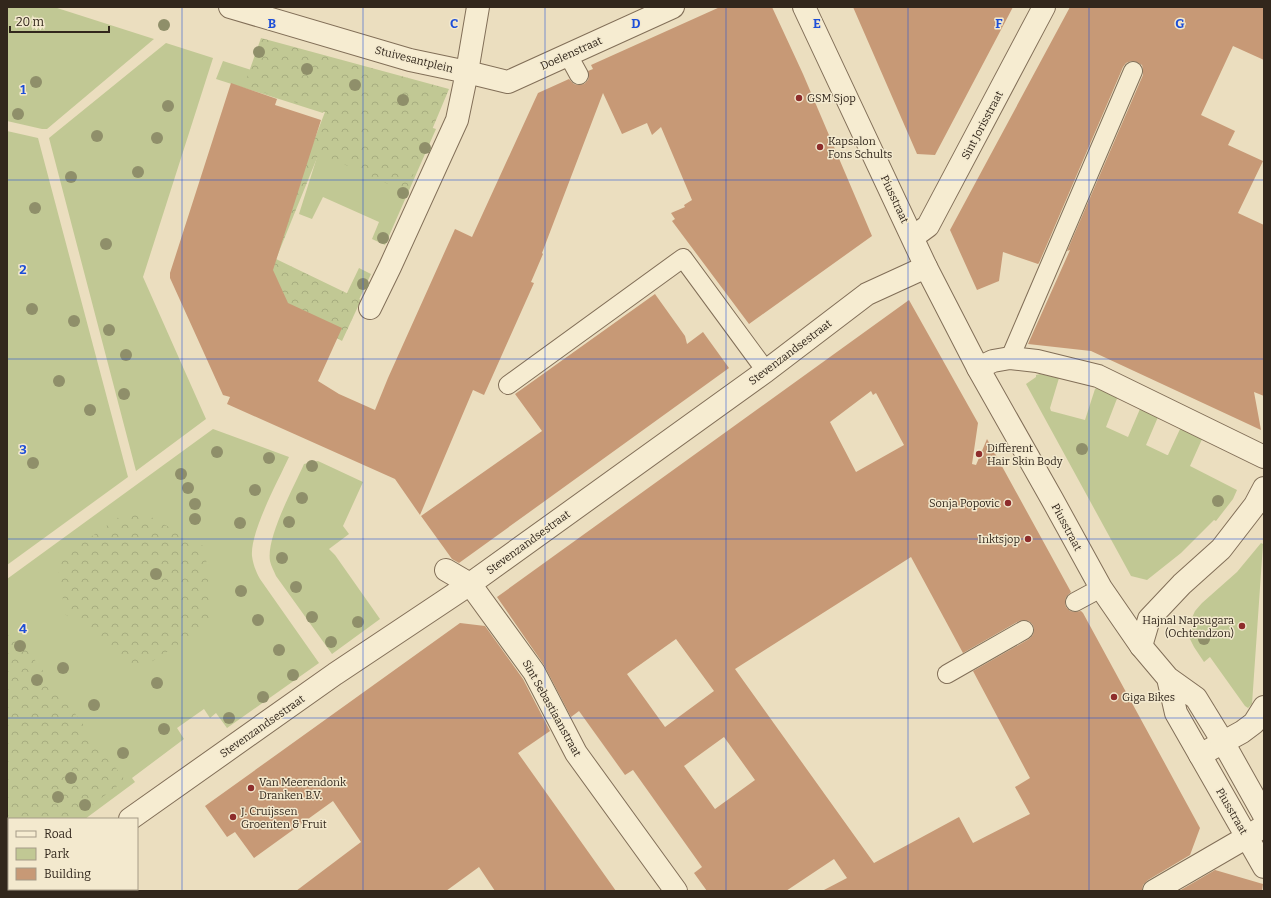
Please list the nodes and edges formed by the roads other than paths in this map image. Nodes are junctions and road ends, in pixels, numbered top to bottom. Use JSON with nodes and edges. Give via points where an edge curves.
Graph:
{"nodes":[{"id":1,"x":230,"y":7,"type":"edge"},
{"id":2,"x":478,"y":7,"type":"edge"},
{"id":3,"x":673,"y":7,"type":"edge"},
{"id":4,"x":804,"y":7,"type":"edge"},
{"id":5,"x":1044,"y":7,"type":"edge"},
{"id":6,"x":568,"y":55,"type":"junction"},
{"id":7,"x":1133,"y":71,"type":"dead end"},
{"id":8,"x":467,"y":72,"type":"junction"},
{"id":9,"x":579,"y":75,"type":"dead end"},
{"id":10,"x":913,"y":238,"type":"junction"},
{"id":11,"x":926,"y":267,"type":"junction"},
{"id":12,"x":370,"y":308,"type":"dead end"},
{"id":13,"x":1010,"y":358,"type":"junction"},
{"id":14,"x":978,"y":368,"type":"junction"},
{"id":15,"x":766,"y":370,"type":"junction"},
{"id":16,"x":508,"y":385,"type":"dead end"},
{"id":17,"x":1264,"y":457,"type":"edge"},
{"id":18,"x":1261,"y":504,"type":"edge"},
{"id":19,"x":446,"y":570,"type":"dead end"},
{"id":20,"x":470,"y":584,"type":"junction"},
{"id":21,"x":1100,"y":588,"type":"junction"},
{"id":22,"x":1075,"y":602,"type":"dead end"},
{"id":23,"x":1024,"y":630,"type":"dead end"},
{"id":24,"x":1141,"y":646,"type":"junction"},
{"id":25,"x":947,"y":674,"type":"dead end"},
{"id":26,"x":1168,"y":678,"type":"junction"},
{"id":27,"x":1264,"y":707,"type":"edge"},
{"id":28,"x":1224,"y":742,"type":"junction"},
{"id":29,"x":1200,"y":755,"type":"junction"},
{"id":30,"x":1264,"y":815,"type":"edge"},
{"id":31,"x":131,"y":818,"type":"edge"},
{"id":32,"x":1256,"y":832,"type":"edge"},
{"id":33,"x":1264,"y":867,"type":"edge"},
{"id":34,"x":676,"y":891,"type":"edge"},
{"id":35,"x":1154,"y":891,"type":"edge"}],
"edges":[{"from":1,"to":8,"type":"street","name":"Stuivesantplein","via":[[410,60]]},
{"from":2,"to":8,"type":"street"},
{"from":3,"to":6,"type":"street","name":"Doelenstraat"},
{"from":4,"to":10,"type":"street","name":"Piusstraat"},
{"from":5,"to":10,"type":"street","name":"Sint Jorisstraat","via":[[928,226]]},
{"from":6,"to":8,"type":"street","name":"Doelenstraat","via":[[508,82]]},
{"from":6,"to":9,"type":"lane"},
{"from":7,"to":13,"type":"lane"},
{"from":8,"to":12,"type":"street","name":"Stuivesantplein","via":[[457,120]]},
{"from":10,"to":11,"type":"street","name":"Piusstraat"},
{"from":11,"to":14,"type":"street","name":"Piusstraat"},
{"from":11,"to":15,"type":"street","name":"Stevenzandsestraat","via":[[867,294]]},
{"from":13,"to":14,"type":"street","via":[[993,361]]},
{"from":13,"to":17,"type":"street","via":[[1037,361],[1098,376]]},
{"from":14,"to":21,"type":"street","name":"Piusstraat"},
{"from":15,"to":16,"type":"lane","via":[[683,258]]},
{"from":15,"to":20,"type":"street","name":"Stevenzandsestraat"},
{"from":18,"to":24,"type":"street","via":[[1221,549],[1182,584],[1149,619]]},
{"from":19,"to":20,"type":"street"},
{"from":20,"to":31,"type":"street","name":"Stevenzandsestraat","via":[[335,674]]},
{"from":20,"to":34,"type":"street","name":"Sint Sebastiaanstraat","via":[[534,672],[576,753]]},
{"from":21,"to":22,"type":"lane"},
{"from":21,"to":24,"type":"street","name":"Piusstraat"},
{"from":23,"to":25,"type":"lane"},
{"from":24,"to":26,"type":"street","name":"Piusstraat"},
{"from":26,"to":28,"type":"street","name":"Piusstraat","via":[[1196,698]]},
{"from":26,"to":29,"type":"street","name":"Piusstraat","via":[[1176,713]]},
{"from":27,"to":28,"type":"street","via":[[1254,723]]},
{"from":28,"to":29,"type":"street"},
{"from":28,"to":30,"type":"street","name":"Piusstraat"},
{"from":29,"to":32,"type":"street","name":"Piusstraat"},
{"from":32,"to":33,"type":"street","name":"Piusstraat"},
{"from":32,"to":35,"type":"street"}]}
